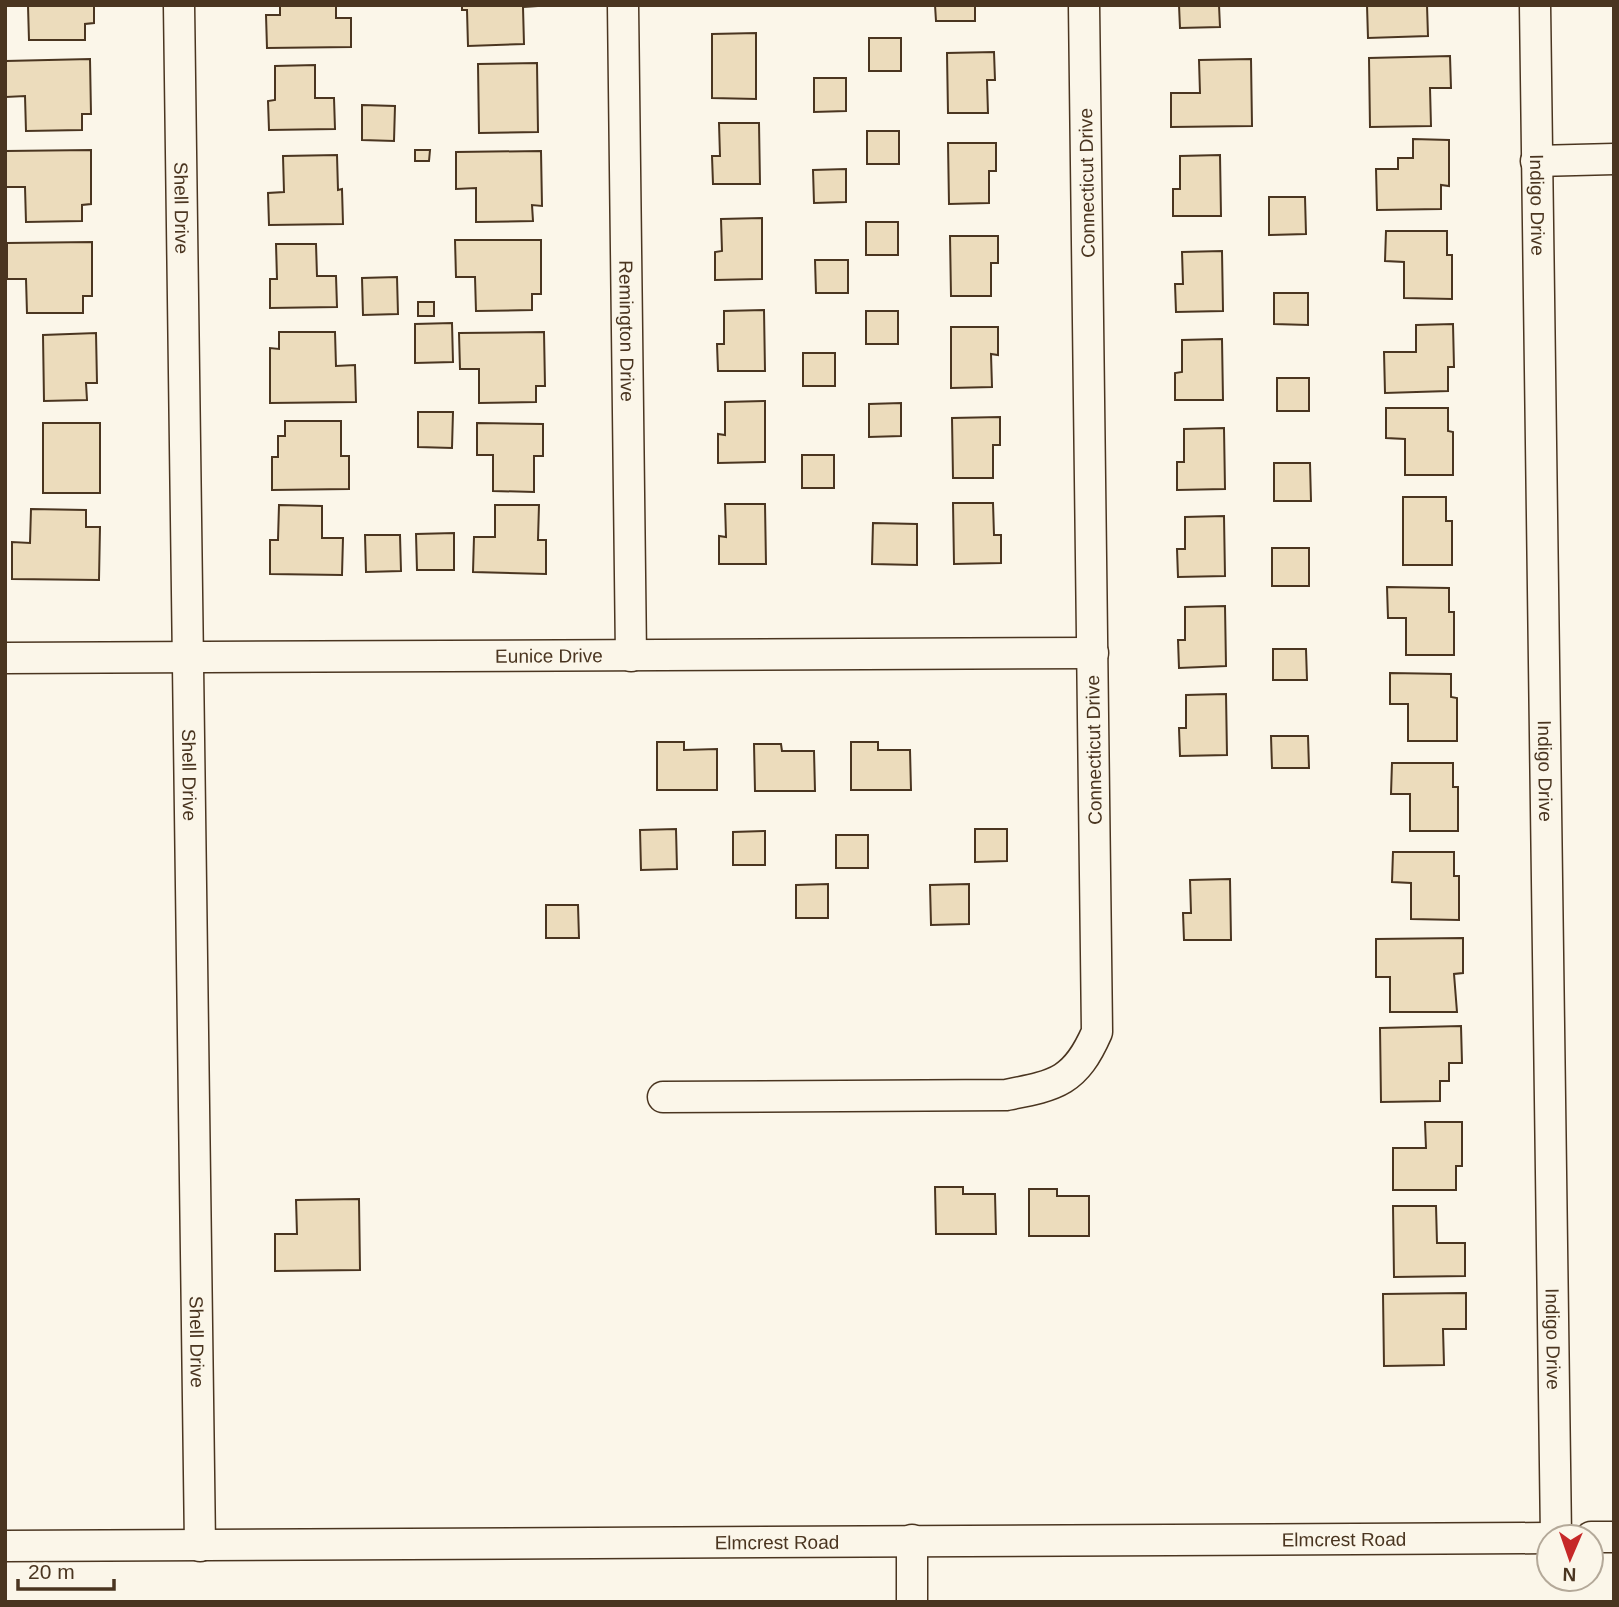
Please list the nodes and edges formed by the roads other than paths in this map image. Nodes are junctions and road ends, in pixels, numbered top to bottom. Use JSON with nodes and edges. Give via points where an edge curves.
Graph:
{"nodes":[{"id":1,"x":178,"y":5,"type":"edge"},
{"id":2,"x":623,"y":5,"type":"edge"},
{"id":3,"x":1084,"y":5,"type":"edge"},
{"id":4,"x":1535,"y":5,"type":"edge"},
{"id":5,"x":1614,"y":159,"type":"edge"},
{"id":6,"x":1536,"y":161,"type":"junction"},
{"id":7,"x":1093,"y":653,"type":"junction"},
{"id":8,"x":631,"y":656,"type":"junction"},
{"id":9,"x":187,"y":657,"type":"junction"},
{"id":10,"x":5,"y":658,"type":"edge"},
{"id":11,"x":663,"y":1097,"type":"dead end"},
{"id":12,"x":1556,"y":1523,"type":"edge"},
{"id":13,"x":1535,"y":1538,"type":"edge"},
{"id":14,"x":912,"y":1540,"type":"junction"},
{"id":15,"x":5,"y":1546,"type":"edge"},
{"id":16,"x":200,"y":1546,"type":"junction"},
{"id":17,"x":912,"y":1602,"type":"edge"}],
"edges":[{"from":1,"to":9,"type":"street","name":"Shell Drive"},
{"from":2,"to":8,"type":"street","name":"Remington Drive"},
{"from":3,"to":7,"type":"street","name":"Connecticut Drive"},
{"from":4,"to":6,"type":"street","name":"Indigo Drive"},
{"from":5,"to":6,"type":"street"},
{"from":6,"to":12,"type":"street","name":"Indigo Drive"},
{"from":7,"to":8,"type":"street","name":"Eunice Drive"},
{"from":7,"to":11,"type":"street","name":"Connecticut Drive","via":[[1097,1032],[1084,1062],[1067,1077],[1043,1088],[1006,1096]]},
{"from":8,"to":9,"type":"street","name":"Eunice Drive"},
{"from":9,"to":10,"type":"street","name":"Eunice Drive"},
{"from":9,"to":16,"type":"street","name":"Shell Drive"},
{"from":13,"to":14,"type":"street","name":"Elmcrest Road"},
{"from":14,"to":16,"type":"street","name":"Elmcrest Road"},
{"from":14,"to":17,"type":"street"},
{"from":15,"to":16,"type":"street","name":"Elmcrest Road"}]}
